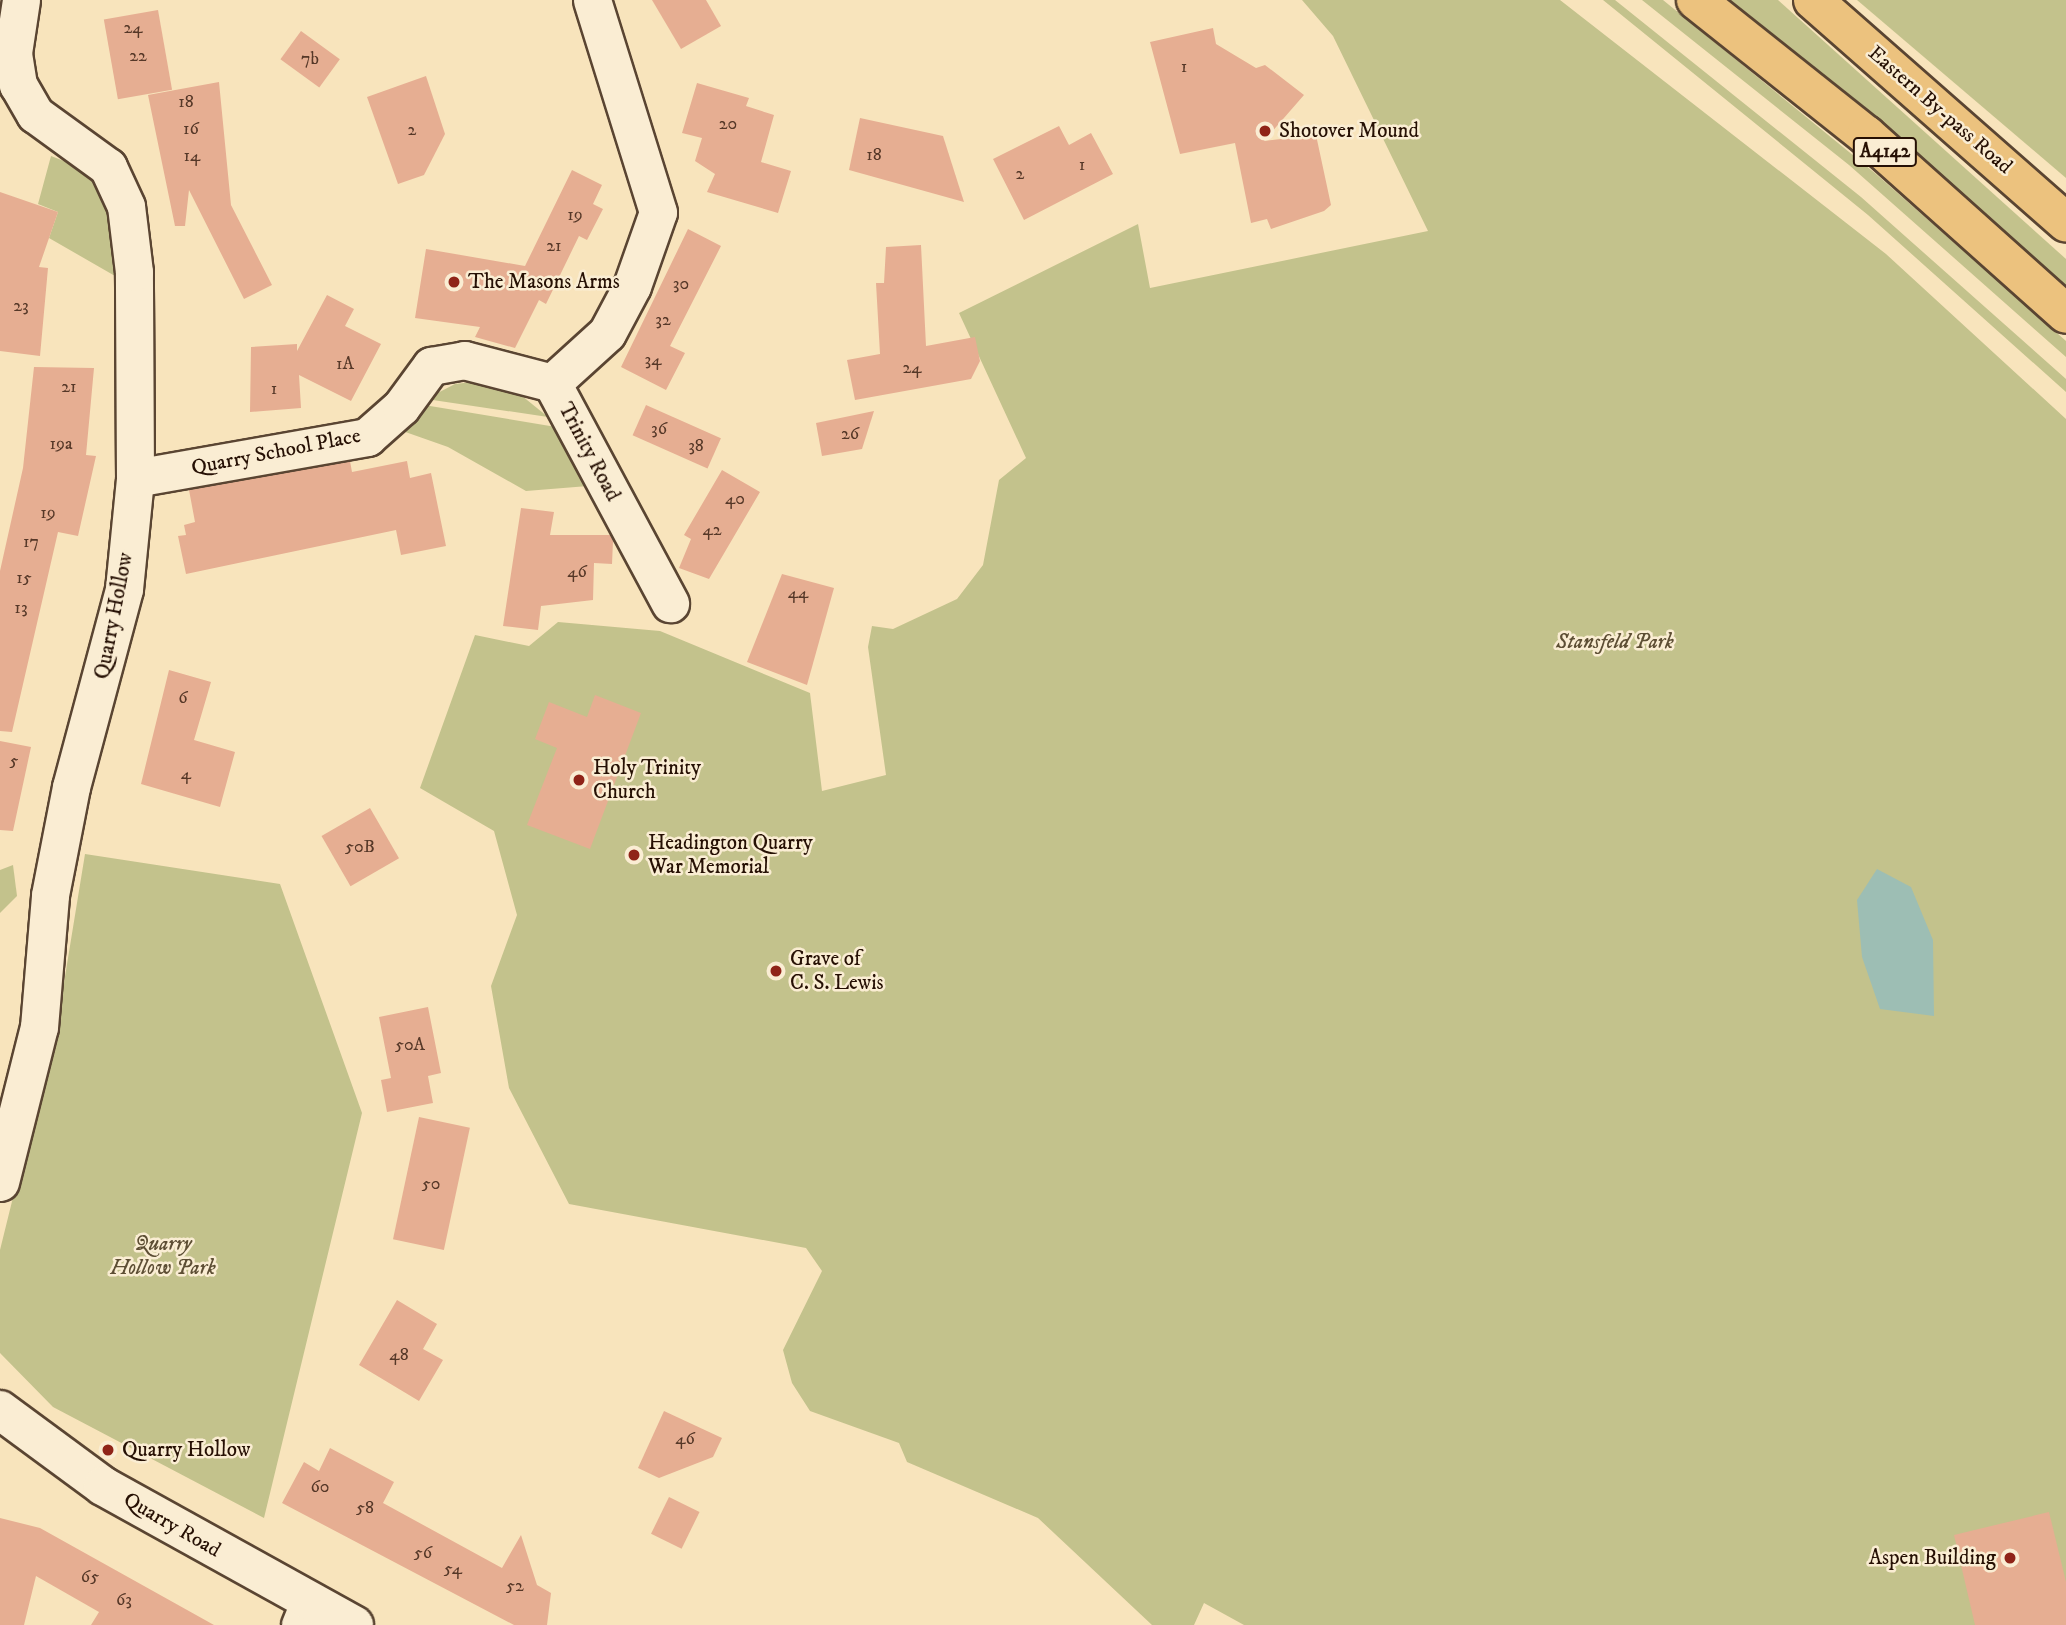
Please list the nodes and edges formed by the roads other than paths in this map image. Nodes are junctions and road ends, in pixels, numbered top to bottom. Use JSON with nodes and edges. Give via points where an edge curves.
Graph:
{"nodes":[{"id":1,"x":22,"y":0,"type":"edge"},
{"id":2,"x":592,"y":0,"type":"edge"},
{"id":3,"x":1696,"y":0,"type":"edge"},
{"id":4,"x":1813,"y":0,"type":"edge"},
{"id":5,"x":2066,"y":222,"type":"edge"},
{"id":6,"x":2066,"y":314,"type":"edge"},
{"id":7,"x":552,"y":383,"type":"junction"},
{"id":8,"x":135,"y":478,"type":"junction"},
{"id":9,"x":670,"y":603,"type":"dead end"},
{"id":10,"x":0,"y":1182,"type":"edge"},
{"id":11,"x":0,"y":1410,"type":"edge"},
{"id":12,"x":304,"y":1614,"type":"edge"},
{"id":13,"x":354,"y":1625,"type":"edge"}],
"edges":[{"from":1,"to":8,"type":"street","name":"Quarry Hollow","via":[[13,53],[18,85],[35,114],[108,167],[126,206],[134,272]]},
{"from":2,"to":7,"type":"street","name":"Trinity Road","via":[[658,212],[632,286],[607,333]]},
{"from":3,"to":6,"type":"highway","number":"A4142","via":[[1866,135]]},
{"from":4,"to":5,"type":"highway","name":"Eastern By-pass Road"},
{"from":7,"to":8,"type":"street","name":"Quarry School Place","via":[[464,360],[431,366],[401,407],[367,437]]},
{"from":7,"to":9,"type":"street","name":"Trinity Road"},
{"from":8,"to":10,"type":"street","name":"Quarry Hollow","via":[[124,589],[71,787],[50,895],[38,1027]]},
{"from":11,"to":12,"type":"street","name":"Quarry Road","via":[[103,1486]]},
{"from":12,"to":13,"type":"street","name":"Quarry Road"}]}
